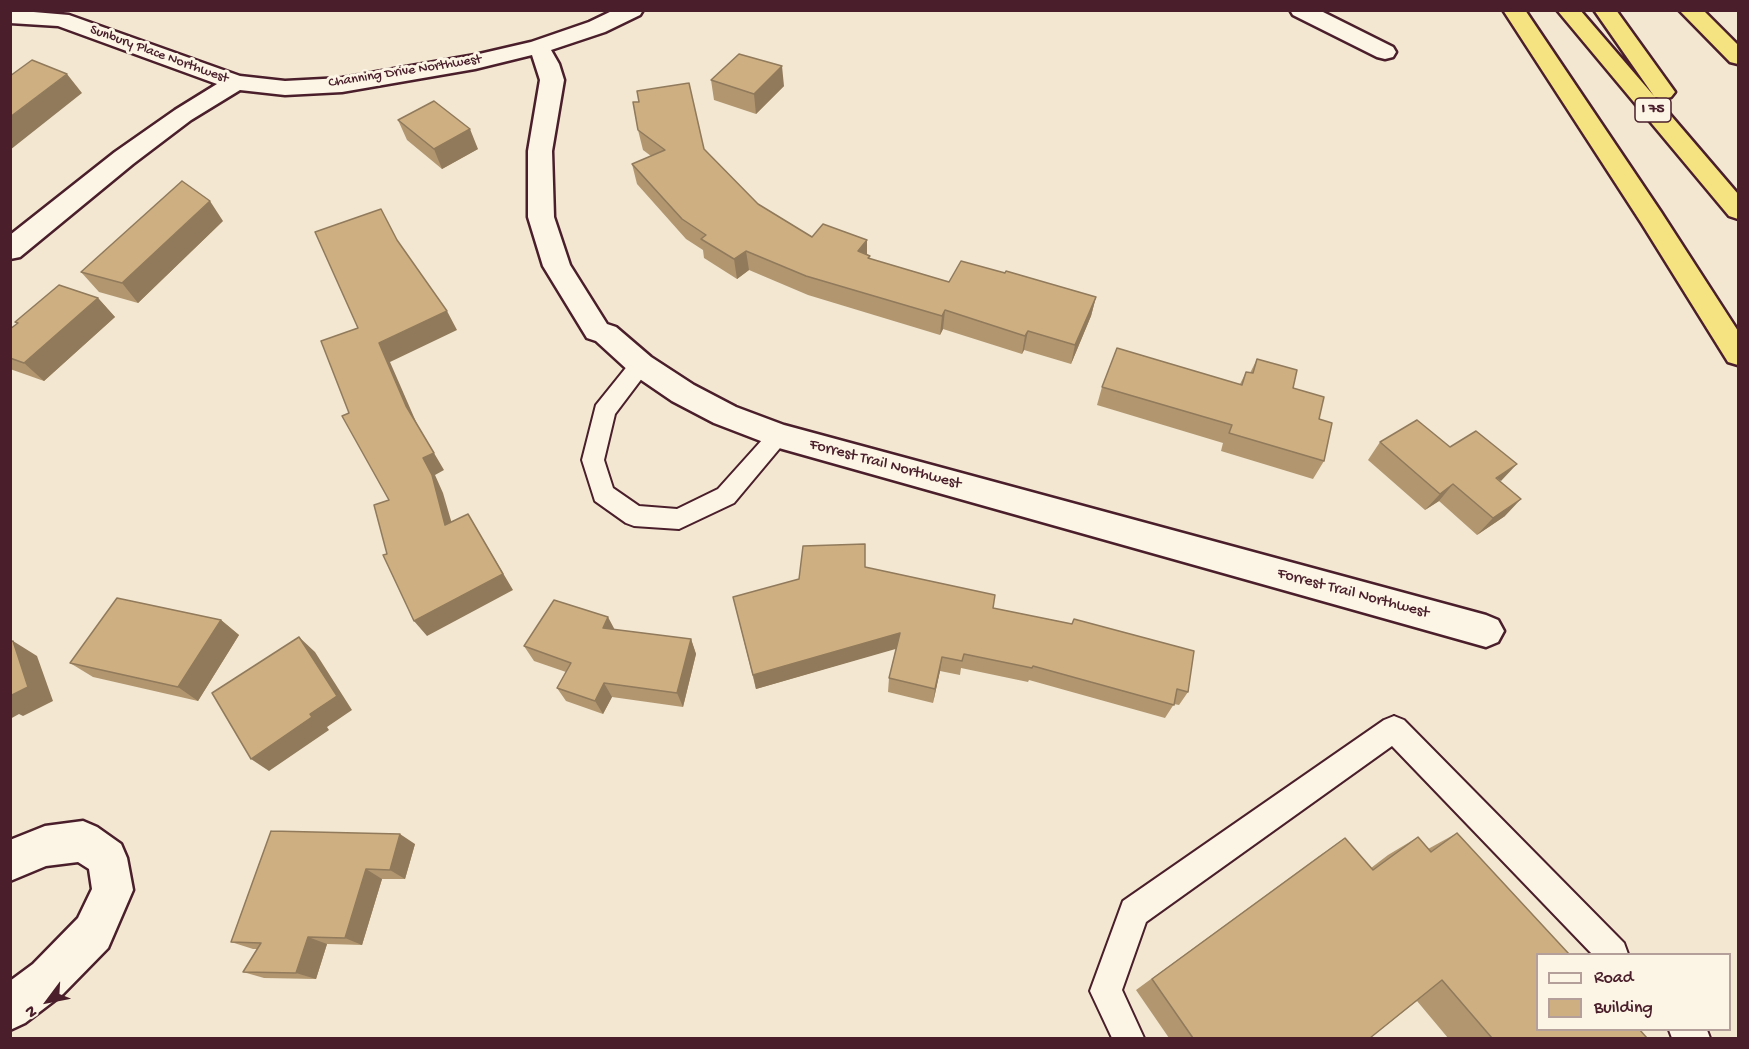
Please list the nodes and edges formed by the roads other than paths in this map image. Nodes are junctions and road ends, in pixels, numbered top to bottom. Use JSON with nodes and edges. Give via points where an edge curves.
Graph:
{"nodes":[{"id":1,"x":632,"y":10,"type":"edge"},
{"id":2,"x":1301,"y":10,"type":"edge"},
{"id":3,"x":1514,"y":10,"type":"edge"},
{"id":4,"x":1568,"y":10,"type":"edge"},
{"id":5,"x":1605,"y":10,"type":"edge"},
{"id":6,"x":1690,"y":10,"type":"edge"},
{"id":7,"x":1717,"y":10,"type":"edge"},
{"id":8,"x":10,"y":15,"type":"edge"},
{"id":9,"x":1738,"y":35,"type":"edge"},
{"id":10,"x":538,"y":47,"type":"junction"},
{"id":11,"x":1385,"y":52,"type":"dead end"},
{"id":12,"x":1738,"y":57,"type":"edge"},
{"id":13,"x":236,"y":82,"type":"junction"},
{"id":14,"x":1738,"y":200,"type":"edge"},
{"id":15,"x":1738,"y":210,"type":"edge"},
{"id":16,"x":10,"y":249,"type":"edge"},
{"id":17,"x":1738,"y":354,"type":"edge"},
{"id":18,"x":640,"y":365,"type":"junction"},
{"id":19,"x":779,"y":436,"type":"junction"},
{"id":20,"x":1486,"y":631,"type":"dead end"},
{"id":21,"x":10,"y":861,"type":"edge"},
{"id":22,"x":1611,"y":953,"type":"edge"},
{"id":23,"x":10,"y":1008,"type":"edge"},
{"id":24,"x":1128,"y":1038,"type":"edge"}],
"edges":[{"from":1,"to":10,"type":"street","name":"Channing Drive Northwest"},
{"from":2,"to":11,"type":"street"},
{"from":3,"to":17,"type":"highway"},
{"from":4,"to":15,"type":"highway","number":"I 75"},
{"from":5,"to":14,"type":"highway"},
{"from":6,"to":12,"type":"highway"},
{"from":7,"to":9,"type":"highway"},
{"from":8,"to":13,"type":"street","name":"Sunbury Place Northwest","via":[[61,20]]},
{"from":10,"to":13,"type":"street","name":"Channing Drive Northwest","via":[[342,85],[285,88]]},
{"from":10,"to":18,"type":"street","name":"Forrest Trail Northwest","via":[[552,80],[540,151],[541,217],[557,266],[597,331],[606,334]]},
{"from":13,"to":16,"type":"street","via":[[124,158]]},
{"from":18,"to":19,"type":"street","name":"Forrest Trail Northwest","via":[[725,415]]},
{"from":18,"to":19,"type":"lane","via":[[604,411],[593,460],[603,494],[634,516],[680,519],[726,496]]},
{"from":19,"to":20,"type":"street","name":"Forrest Trail Northwest"},
{"from":21,"to":23,"type":"street","via":[[45,846],[83,841],[107,858],[113,890],[93,933],[48,980]]},
{"from":22,"to":24,"type":"lane","via":[[1394,729],[1134,912],[1106,991]]}]}
